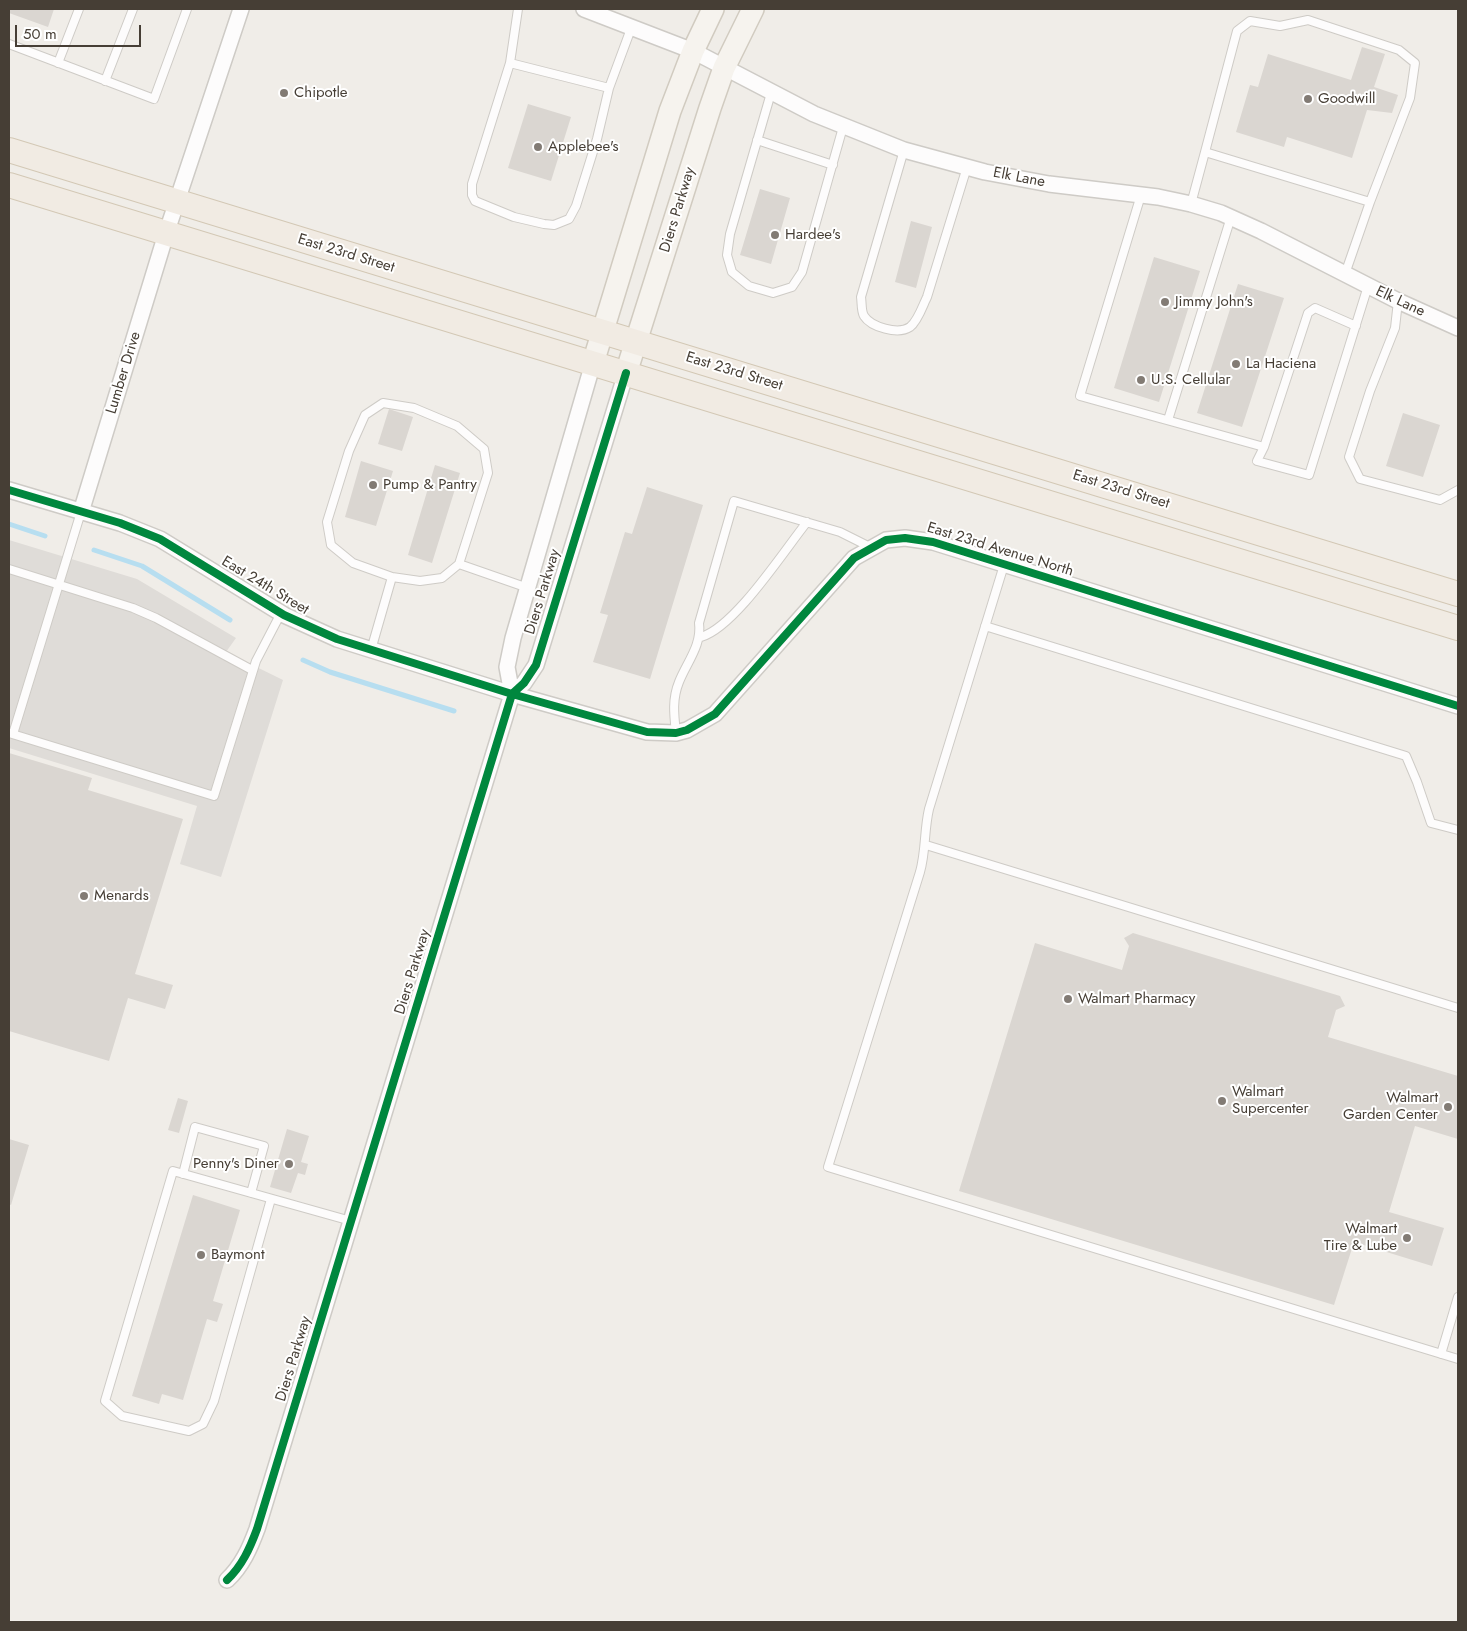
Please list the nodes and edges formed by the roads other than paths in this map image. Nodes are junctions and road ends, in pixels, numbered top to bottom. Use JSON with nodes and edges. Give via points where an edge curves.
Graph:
{"nodes":[{"id":1,"x":79,"y":9,"type":"edge"},
{"id":2,"x":133,"y":9,"type":"edge"},
{"id":3,"x":187,"y":9,"type":"edge"},
{"id":4,"x":241,"y":9,"type":"edge"},
{"id":5,"x":518,"y":9,"type":"edge"},
{"id":6,"x":584,"y":9,"type":"edge"},
{"id":7,"x":713,"y":9,"type":"edge"},
{"id":8,"x":753,"y":9,"type":"edge"},
{"id":9,"x":632,"y":26,"type":"junction"},
{"id":10,"x":9,"y":44,"type":"edge"},
{"id":11,"x":693,"y":51,"type":"junction"},
{"id":12,"x":58,"y":63,"type":"junction"},
{"id":13,"x":510,"y":63,"type":"junction"},
{"id":14,"x":724,"y":68,"type":"junction"},
{"id":15,"x":105,"y":81,"type":"junction"},
{"id":16,"x":609,"y":88,"type":"junction"},
{"id":17,"x":771,"y":93,"type":"junction"},
{"id":18,"x":843,"y":127,"type":"junction"},
{"id":19,"x":757,"y":140,"type":"junction"},
{"id":20,"x":9,"y":150,"type":"edge"},
{"id":21,"x":904,"y":150,"type":"junction"},
{"id":22,"x":1205,"y":152,"type":"junction"},
{"id":23,"x":832,"y":165,"type":"junction"},
{"id":24,"x":967,"y":167,"type":"junction"},
{"id":25,"x":9,"y":185,"type":"edge"},
{"id":26,"x":1142,"y":196,"type":"junction"},
{"id":27,"x":178,"y":202,"type":"junction"},
{"id":28,"x":1370,"y":202,"type":"junction"},
{"id":29,"x":1191,"y":204,"type":"junction"},
{"id":30,"x":1231,"y":217,"type":"junction"},
{"id":31,"x":166,"y":234,"type":"junction"},
{"id":32,"x":1345,"y":274,"type":"junction"},
{"id":33,"x":1368,"y":286,"type":"junction"},
{"id":34,"x":1398,"y":301,"type":"junction"},
{"id":35,"x":1356,"y":326,"type":"junction"},
{"id":36,"x":1458,"y":328,"type":"edge"},
{"id":37,"x":602,"y":332,"type":"junction"},
{"id":38,"x":636,"y":342,"type":"junction"},
{"id":39,"x":593,"y":363,"type":"junction"},
{"id":40,"x":626,"y":373,"type":"junction"},
{"id":41,"x":1168,"y":420,"type":"junction"},
{"id":42,"x":1264,"y":447,"type":"junction"},
{"id":43,"x":9,"y":490,"type":"edge"},
{"id":44,"x":1458,"y":490,"type":"edge"},
{"id":45,"x":82,"y":512,"type":"junction"},
{"id":46,"x":807,"y":522,"type":"junction"},
{"id":47,"x":870,"y":547,"type":"junction"},
{"id":48,"x":459,"y":564,"type":"junction"},
{"id":49,"x":1004,"y":565,"type":"junction"},
{"id":50,"x":9,"y":569,"type":"edge"},
{"id":51,"x":392,"y":576,"type":"junction"},
{"id":52,"x":59,"y":585,"type":"junction"},
{"id":53,"x":528,"y":588,"type":"junction"},
{"id":54,"x":1458,"y":594,"type":"edge"},
{"id":55,"x":281,"y":613,"type":"junction"},
{"id":56,"x":985,"y":626,"type":"junction"},
{"id":57,"x":1458,"y":628,"type":"edge"},
{"id":58,"x":701,"y":637,"type":"junction"},
{"id":59,"x":371,"y":650,"type":"junction"},
{"id":60,"x":252,"y":670,"type":"junction"},
{"id":61,"x":512,"y":694,"type":"junction"},
{"id":62,"x":1458,"y":706,"type":"edge"},
{"id":63,"x":11,"y":733,"type":"edge"},
{"id":64,"x":676,"y":733,"type":"junction"},
{"id":65,"x":1458,"y":830,"type":"edge"},
{"id":66,"x":926,"y":845,"type":"junction"},
{"id":67,"x":1458,"y":1008,"type":"edge"},
{"id":68,"x":183,"y":1174,"type":"junction"},
{"id":69,"x":251,"y":1194,"type":"junction"},
{"id":70,"x":271,"y":1199,"type":"junction"},
{"id":71,"x":351,"y":1221,"type":"junction"},
{"id":72,"x":1458,"y":1297,"type":"edge"},
{"id":73,"x":1441,"y":1354,"type":"junction"},
{"id":74,"x":1458,"y":1359,"type":"edge"},
{"id":75,"x":227,"y":1580,"type":"dead end"}],
"edges":[{"from":1,"to":12,"type":"lane"},
{"from":2,"to":15,"type":"lane"},
{"from":3,"to":15,"type":"lane","via":[[154,99]]},
{"from":4,"to":27,"type":"street","name":"Lumber Drive"},
{"from":5,"to":13,"type":"lane"},
{"from":6,"to":9,"type":"street","name":"Elk Lane"},
{"from":7,"to":11,"type":"main road","name":"Diers Parkway"},
{"from":8,"to":14,"type":"main road","name":"Diers Parkway"},
{"from":9,"to":11,"type":"street","name":"Elk Lane"},
{"from":9,"to":16,"type":"lane"},
{"from":10,"to":12,"type":"lane"},
{"from":11,"to":14,"type":"street","name":"Elk Lane"},
{"from":11,"to":37,"type":"main road","name":"Diers Parkway","via":[[670,111]]},
{"from":12,"to":15,"type":"lane"},
{"from":13,"to":16,"type":"lane"},
{"from":13,"to":16,"type":"lane","via":[[472,184],[472,195],[475,201],[530,222],[554,225],[569,219],[584,181]]},
{"from":14,"to":17,"type":"street","name":"Elk Lane"},
{"from":14,"to":38,"type":"main road","name":"Diers Parkway"},
{"from":17,"to":18,"type":"street","name":"Elk Lane"},
{"from":17,"to":19,"type":"lane"},
{"from":18,"to":21,"type":"street","name":"Elk Lane"},
{"from":18,"to":23,"type":"lane"},
{"from":19,"to":23,"type":"lane"},
{"from":19,"to":23,"type":"lane","via":[[727,255],[732,272],[749,286],[773,293],[792,288],[802,272]]},
{"from":20,"to":27,"type":"main road","name":"East 23rd Street"},
{"from":21,"to":24,"type":"street","name":"Elk Lane"},
{"from":21,"to":24,"type":"lane","via":[[861,297],[863,314],[869,322],[887,328],[903,330],[911,326],[927,297]]},
{"from":22,"to":28,"type":"lane"},
{"from":22,"to":28,"type":"lane","via":[[1237,31],[1250,21],[1280,26],[1308,20],[1399,50],[1415,63],[1410,98]]},
{"from":22,"to":29,"type":"lane"},
{"from":24,"to":26,"type":"street","name":"Elk Lane","via":[[1049,184]]},
{"from":25,"to":31,"type":"main road"},
{"from":26,"to":29,"type":"street","name":"Elk Lane"},
{"from":26,"to":41,"type":"lane","via":[[1080,396]]},
{"from":27,"to":31,"type":"street","name":"Lumber Drive"},
{"from":27,"to":37,"type":"main road","name":"East 23rd Street"},
{"from":28,"to":32,"type":"lane"},
{"from":29,"to":30,"type":"street","name":"Elk Lane"},
{"from":30,"to":32,"type":"street","name":"Elk Lane"},
{"from":30,"to":41,"type":"lane"},
{"from":31,"to":39,"type":"main road"},
{"from":31,"to":45,"type":"street","name":"Lumber Drive"},
{"from":32,"to":33,"type":"street","name":"Elk Lane"},
{"from":33,"to":34,"type":"street","name":"Elk Lane"},
{"from":33,"to":35,"type":"lane"},
{"from":34,"to":36,"type":"street","name":"Elk Lane"},
{"from":34,"to":44,"type":"lane","via":[[1395,328],[1349,457],[1360,479],[1440,500]]},
{"from":35,"to":42,"type":"lane","via":[[1314,308],[1308,313]]},
{"from":35,"to":42,"type":"lane","via":[[1309,474],[1257,461]]},
{"from":37,"to":38,"type":"main road","name":"East 23rd Street"},
{"from":37,"to":39,"type":"main road","name":"Diers Parkway"},
{"from":38,"to":40,"type":"main road","name":"Diers Parkway"},
{"from":38,"to":54,"type":"main road","name":"East 23rd Street"},
{"from":39,"to":40,"type":"main road"},
{"from":39,"to":53,"type":"street","name":"Diers Parkway"},
{"from":40,"to":57,"type":"main road"},
{"from":40,"to":61,"type":"street","name":"Diers Parkway","via":[[536,665]]},
{"from":41,"to":42,"type":"lane"},
{"from":43,"to":45,"type":"street","name":"East 24th Street"},
{"from":45,"to":52,"type":"lane"},
{"from":45,"to":55,"type":"street","name":"East 24th Street","via":[[160,539]]},
{"from":46,"to":47,"type":"lane","via":[[840,532]]},
{"from":46,"to":58,"type":"lane","via":[[739,609],[712,633]]},
{"from":46,"to":58,"type":"lane","via":[[734,501],[699,623]]},
{"from":47,"to":49,"type":"street","name":"East 23rd Avenue North","via":[[895,538],[918,540]]},
{"from":47,"to":64,"type":"street","name":"East 23rd Avenue North","via":[[842,569],[715,714]]},
{"from":48,"to":51,"type":"lane","via":[[442,578],[420,581]]},
{"from":48,"to":51,"type":"lane","via":[[488,473],[484,449],[457,426],[414,408],[383,403],[365,415],[349,451],[327,522],[331,545],[353,563]]},
{"from":48,"to":53,"type":"lane"},
{"from":49,"to":56,"type":"lane"},
{"from":49,"to":62,"type":"street","name":"East 23rd Avenue North"},
{"from":50,"to":52,"type":"lane"},
{"from":51,"to":59,"type":"lane"},
{"from":52,"to":60,"type":"lane","via":[[156,618]]},
{"from":52,"to":63,"type":"lane"},
{"from":53,"to":61,"type":"street","name":"Diers Parkway","via":[[508,659]]},
{"from":55,"to":59,"type":"street","name":"East 24th Street","via":[[315,630]]},
{"from":55,"to":60,"type":"lane"},
{"from":56,"to":65,"type":"lane","via":[[1406,756],[1431,823]]},
{"from":56,"to":66,"type":"lane","via":[[928,809]]},
{"from":58,"to":64,"type":"lane","via":[[678,683],[673,706]]},
{"from":59,"to":61,"type":"street","name":"East 24th Street"},
{"from":60,"to":63,"type":"lane","via":[[214,796]]},
{"from":61,"to":64,"type":"street","name":"East 23rd Avenue North","via":[[627,728]]},
{"from":61,"to":71,"type":"street","name":"Diers Parkway"},
{"from":66,"to":67,"type":"lane"},
{"from":66,"to":73,"type":"lane","via":[[828,1167]]},
{"from":68,"to":69,"type":"lane"},
{"from":68,"to":69,"type":"lane","via":[[195,1127],[264,1146]]},
{"from":68,"to":70,"type":"lane","via":[[174,1171],[105,1401],[122,1416],[189,1431],[203,1424],[214,1401]]},
{"from":69,"to":70,"type":"lane"},
{"from":70,"to":71,"type":"lane"},
{"from":71,"to":75,"type":"street","name":"Diers Parkway","via":[[257,1529],[250,1549]]},
{"from":72,"to":73,"type":"lane"},
{"from":73,"to":74,"type":"lane"}]}
